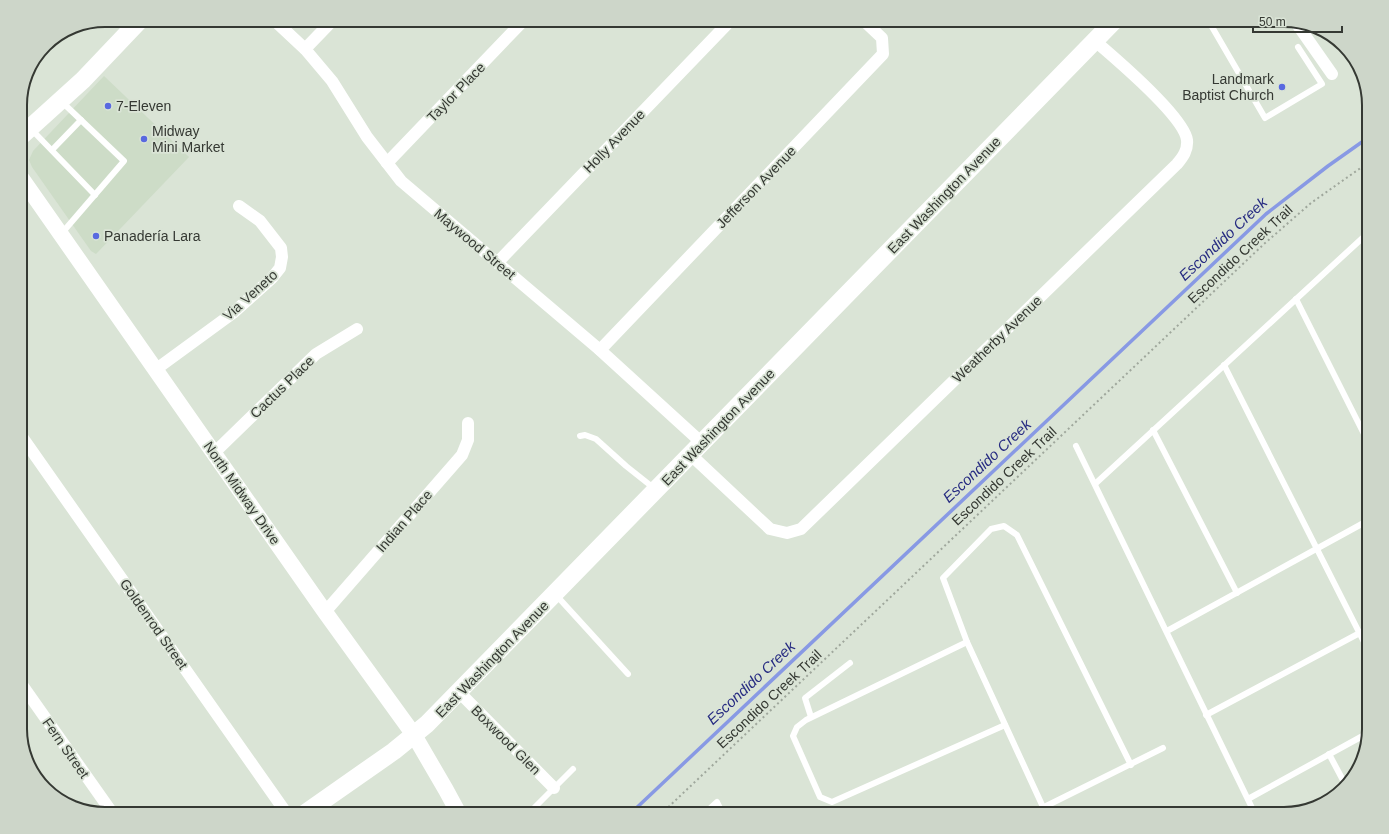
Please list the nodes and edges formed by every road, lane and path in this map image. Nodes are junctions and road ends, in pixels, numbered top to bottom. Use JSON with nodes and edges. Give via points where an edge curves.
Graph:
{"nodes":[{"id":1,"x":130,"y":27,"type":"edge"},
{"id":2,"x":281,"y":27,"type":"edge"},
{"id":3,"x":326,"y":27,"type":"edge"},
{"id":4,"x":517,"y":27,"type":"edge"},
{"id":5,"x":724,"y":27,"type":"edge"},
{"id":6,"x":870,"y":27,"type":"edge"},
{"id":7,"x":1108,"y":27,"type":"edge"},
{"id":8,"x":1212,"y":27,"type":"edge"},
{"id":9,"x":1301,"y":29,"type":"edge"},
{"id":10,"x":1095,"y":41,"type":"junction"},
{"id":11,"x":1298,"y":47,"type":"dead end"},
{"id":12,"x":305,"y":49,"type":"junction"},
{"id":13,"x":1332,"y":74,"type":"dead end"},
{"id":14,"x":60,"y":101,"type":"junction"},
{"id":15,"x":81,"y":120,"type":"junction"},
{"id":16,"x":27,"y":130,"type":"edge"},
{"id":17,"x":27,"y":133,"type":"edge"},
{"id":18,"x":52,"y":150,"type":"junction"},
{"id":19,"x":388,"y":163,"type":"junction"},
{"id":20,"x":1362,"y":167,"type":"edge"},
{"id":21,"x":27,"y":186,"type":"edge"},
{"id":22,"x":95,"y":195,"type":"junction"},
{"id":23,"x":238,"y":206,"type":"dead end"},
{"id":24,"x":61,"y":234,"type":"junction"},
{"id":25,"x":1362,"y":239,"type":"edge"},
{"id":26,"x":497,"y":263,"type":"junction"},
{"id":27,"x":1296,"y":299,"type":"junction"},
{"id":28,"x":357,"y":329,"type":"dead end"},
{"id":29,"x":600,"y":350,"type":"junction"},
{"id":30,"x":1224,"y":365,"type":"junction"},
{"id":31,"x":155,"y":370,"type":"junction"},
{"id":32,"x":468,"y":423,"type":"dead end"},
{"id":33,"x":1153,"y":430,"type":"junction"},
{"id":34,"x":1362,"y":430,"type":"edge"},
{"id":35,"x":580,"y":436,"type":"dead end"},
{"id":36,"x":27,"y":444,"type":"edge"},
{"id":37,"x":1076,"y":446,"type":"dead end"},
{"id":38,"x":697,"y":449,"type":"junction"},
{"id":39,"x":214,"y":453,"type":"junction"},
{"id":40,"x":1095,"y":484,"type":"junction"},
{"id":41,"x":657,"y":490,"type":"junction"},
{"id":42,"x":1362,"y":524,"type":"edge"},
{"id":43,"x":1316,"y":550,"type":"junction"},
{"id":44,"x":1236,"y":593,"type":"junction"},
{"id":45,"x":555,"y":594,"type":"junction"},
{"id":46,"x":325,"y":612,"type":"junction"},
{"id":47,"x":1166,"y":631,"type":"junction"},
{"id":48,"x":1360,"y":633,"type":"junction"},
{"id":49,"x":1362,"y":637,"type":"edge"},
{"id":50,"x":967,"y":642,"type":"junction"},
{"id":51,"x":850,"y":663,"type":"dead end"},
{"id":52,"x":628,"y":674,"type":"dead end"},
{"id":53,"x":27,"y":692,"type":"edge"},
{"id":54,"x":459,"y":692,"type":"junction"},
{"id":55,"x":1206,"y":715,"type":"junction"},
{"id":56,"x":811,"y":717,"type":"junction"},
{"id":57,"x":1005,"y":725,"type":"junction"},
{"id":58,"x":414,"y":735,"type":"junction"},
{"id":59,"x":1361,"y":737,"type":"edge"},
{"id":60,"x":1163,"y":748,"type":"dead end"},
{"id":61,"x":1329,"y":754,"type":"junction"},
{"id":62,"x":1131,"y":765,"type":"junction"},
{"id":63,"x":573,"y":769,"type":"dead end"},
{"id":64,"x":1343,"y":780,"type":"edge"},
{"id":65,"x":554,"y":788,"type":"junction"},
{"id":66,"x":1248,"y":799,"type":"junction"},
{"id":67,"x":108,"y":807,"type":"edge"},
{"id":68,"x":282,"y":807,"type":"edge"},
{"id":69,"x":314,"y":807,"type":"edge"},
{"id":70,"x":454,"y":807,"type":"edge"},
{"id":71,"x":535,"y":807,"type":"dead end"},
{"id":72,"x":668,"y":807,"type":"edge"},
{"id":73,"x":712,"y":807,"type":"edge"},
{"id":74,"x":720,"y":807,"type":"edge"},
{"id":75,"x":1043,"y":807,"type":"joint"},
{"id":76,"x":1252,"y":807,"type":"edge"}],
"edges":[{"from":1,"to":14,"type":"main road","via":[[83,80]]},
{"from":2,"to":12,"type":"street","name":"Maywood Street"},
{"from":3,"to":12,"type":"street"},
{"from":4,"to":19,"type":"street","name":"Taylor Place"},
{"from":5,"to":26,"type":"street","name":"Holly Avenue"},
{"from":6,"to":29,"type":"street","name":"Jefferson Avenue","via":[[882,38],[883,54]]},
{"from":7,"to":10,"type":"main road","name":"East Washington Avenue"},
{"from":8,"to":11,"type":"lane","via":[[1264,118],[1322,84]]},
{"from":9,"to":13,"type":"street"},
{"from":10,"to":38,"type":"main road","name":"East Washington Avenue"},
{"from":10,"to":38,"type":"street","name":"Weatherby Avenue","via":[[1145,85],[1183,128],[1187,140],[1184,156],[1177,164],[800,529],[786,533],[770,529]]},
{"from":12,"to":19,"type":"street","name":"Maywood Street","via":[[332,81],[367,137]]},
{"from":14,"to":15,"type":"lane"},
{"from":14,"to":16,"type":"main road"},
{"from":15,"to":18,"type":"lane"},
{"from":15,"to":22,"type":"lane","via":[[124,161]]},
{"from":17,"to":18,"type":"lane"},
{"from":18,"to":22,"type":"lane"},
{"from":19,"to":26,"type":"street","name":"Maywood Street","via":[[401,181]]},
{"from":20,"to":72,"type":"path","name":"Escondido Creek Trail","via":[[1311,203],[1264,244]]},
{"from":21,"to":24,"type":"street","name":"North Midway Drive"},
{"from":22,"to":24,"type":"lane"},
{"from":23,"to":31,"type":"street","name":"Via Veneto","via":[[260,221],[280,248],[280,268],[233,313]]},
{"from":24,"to":31,"type":"street","name":"North Midway Drive"},
{"from":25,"to":27,"type":"lane"},
{"from":26,"to":29,"type":"street","name":"Maywood Street"},
{"from":27,"to":30,"type":"lane"},
{"from":27,"to":34,"type":"lane"},
{"from":28,"to":39,"type":"street","name":"Cactus Place","via":[[316,354]]},
{"from":29,"to":38,"type":"street","name":"Maywood Street"},
{"from":30,"to":33,"type":"lane"},
{"from":30,"to":43,"type":"lane"},
{"from":31,"to":39,"type":"street","name":"North Midway Drive"},
{"from":32,"to":46,"type":"street","name":"Indian Place","via":[[468,440],[462,455]]},
{"from":33,"to":40,"type":"lane"},
{"from":33,"to":44,"type":"lane"},
{"from":35,"to":41,"type":"lane","via":[[585,435],[596,440]]},
{"from":36,"to":68,"type":"street","name":"Goldenrod Street"},
{"from":37,"to":40,"type":"lane"},
{"from":38,"to":41,"type":"main road","name":"East Washington Avenue"},
{"from":39,"to":46,"type":"street","name":"North Midway Drive"},
{"from":40,"to":47,"type":"lane"},
{"from":41,"to":45,"type":"main road","name":"East Washington Avenue"},
{"from":42,"to":43,"type":"lane"},
{"from":43,"to":44,"type":"lane"},
{"from":43,"to":48,"type":"lane"},
{"from":44,"to":47,"type":"lane"},
{"from":45,"to":52,"type":"lane"},
{"from":45,"to":54,"type":"main road","name":"East Washington Avenue"},
{"from":46,"to":58,"type":"street","name":"North Midway Drive"},
{"from":47,"to":55,"type":"lane"},
{"from":48,"to":49,"type":"lane"},
{"from":48,"to":55,"type":"lane"},
{"from":50,"to":56,"type":"lane"},
{"from":50,"to":57,"type":"lane"},
{"from":50,"to":62,"type":"lane","via":[[943,578],[991,529],[1004,526],[1017,535]]},
{"from":51,"to":56,"type":"lane","via":[[805,698]]},
{"from":53,"to":67,"type":"street","name":"Fern Street"},
{"from":54,"to":58,"type":"main road","name":"East Washington Avenue"},
{"from":54,"to":65,"type":"street","name":"Boxwood Glen"},
{"from":55,"to":66,"type":"lane"},
{"from":56,"to":57,"type":"lane","via":[[797,727],[793,736],[820,797],[832,802]]},
{"from":57,"to":75,"type":"lane"},
{"from":58,"to":69,"type":"main road","name":"East Washington Avenue"},
{"from":58,"to":70,"type":"street","name":"North Midway Drive"},
{"from":59,"to":61,"type":"lane"},
{"from":60,"to":62,"type":"lane"},
{"from":61,"to":64,"type":"lane"},
{"from":61,"to":66,"type":"lane"},
{"from":62,"to":75,"type":"lane"},
{"from":63,"to":65,"type":"lane"},
{"from":65,"to":71,"type":"lane"},
{"from":66,"to":76,"type":"lane"},
{"from":73,"to":74,"type":"lane","via":[[717,802]]}]}
